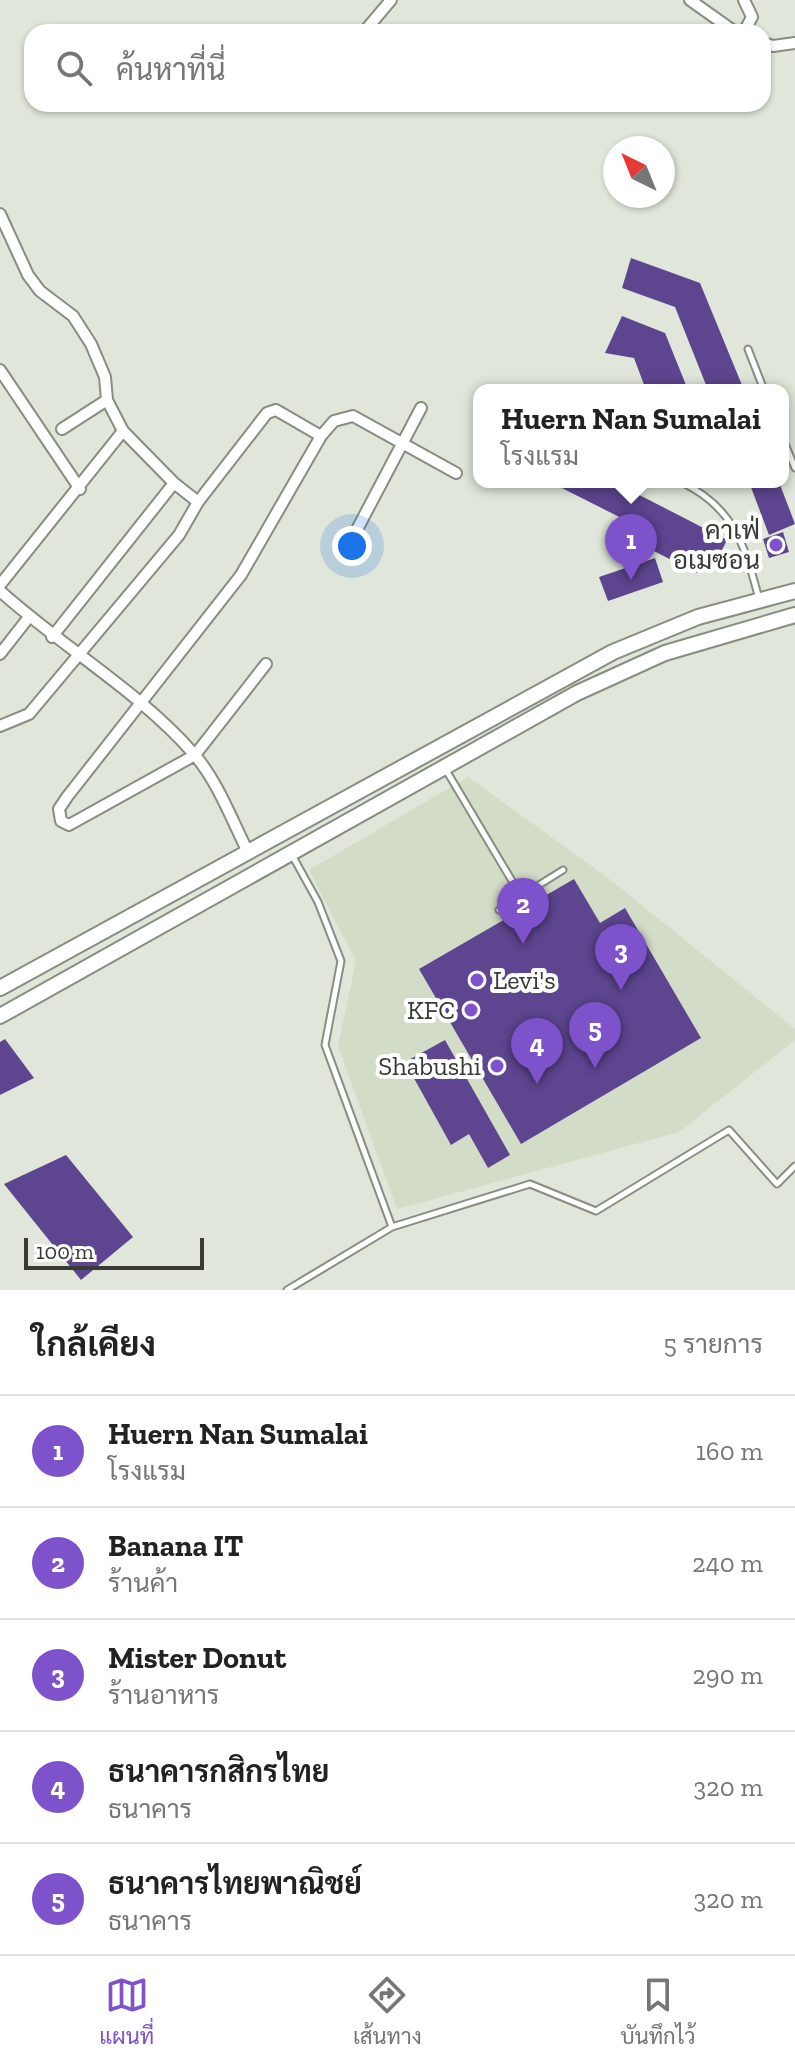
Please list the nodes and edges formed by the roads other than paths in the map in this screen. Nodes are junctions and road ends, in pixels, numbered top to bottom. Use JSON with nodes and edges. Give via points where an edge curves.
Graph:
{"nodes":[{"id":1,"x":391,"y":0,"type":"edge"},
{"id":2,"x":690,"y":0,"type":"edge"},
{"id":3,"x":744,"y":0,"type":"edge"},
{"id":4,"x":371,"y":24,"type":"edge"},
{"id":5,"x":724,"y":24,"type":"edge"},
{"id":6,"x":748,"y":24,"type":"edge"},
{"id":7,"x":795,"y":43,"type":"edge"},
{"id":8,"x":771,"y":45,"type":"edge"},
{"id":9,"x":0,"y":214,"type":"edge"},
{"id":10,"x":748,"y":349,"type":"dead end"},
{"id":11,"x":0,"y":370,"type":"edge"},
{"id":12,"x":762,"y":384,"type":"edge"},
{"id":13,"x":107,"y":400,"type":"junction"},
{"id":14,"x":421,"y":408,"type":"dead end"},
{"id":15,"x":62,"y":429,"type":"dead end"},
{"id":16,"x":123,"y":431,"type":"junction"},
{"id":17,"x":321,"y":436,"type":"junction"},
{"id":18,"x":403,"y":444,"type":"junction"},
{"id":19,"x":456,"y":473,"type":"dead end"},
{"id":20,"x":174,"y":483,"type":"junction"},
{"id":21,"x":694,"y":488,"type":"edge"},
{"id":22,"x":80,"y":489,"type":"junction"},
{"id":23,"x":198,"y":502,"type":"junction"},
{"id":24,"x":352,"y":539,"type":"dead end"},
{"id":25,"x":0,"y":585,"type":"edge"},
{"id":26,"x":0,"y":591,"type":"edge"},
{"id":27,"x":795,"y":591,"type":"edge"},
{"id":28,"x":759,"y":600,"type":"junction"},
{"id":29,"x":795,"y":615,"type":"edge"},
{"id":30,"x":29,"y":617,"type":"junction"},
{"id":31,"x":52,"y":637,"type":"junction"},
{"id":32,"x":0,"y":654,"type":"edge"},
{"id":33,"x":78,"y":657,"type":"junction"},
{"id":34,"x":266,"y":664,"type":"dead end"},
{"id":35,"x":139,"y":702,"type":"junction"},
{"id":36,"x":0,"y":726,"type":"edge"},
{"id":37,"x":195,"y":755,"type":"junction"},
{"id":38,"x":445,"y":767,"type":"junction"},
{"id":39,"x":247,"y":850,"type":"junction"},
{"id":40,"x":292,"y":854,"type":"junction"},
{"id":41,"x":563,"y":870,"type":"dead end"},
{"id":42,"x":521,"y":896,"type":"junction"},
{"id":43,"x":499,"y":910,"type":"dead end"},
{"id":44,"x":0,"y":988,"type":"edge"},
{"id":45,"x":0,"y":1016,"type":"edge"},
{"id":46,"x":795,"y":1166,"type":"edge"},
{"id":47,"x":392,"y":1227,"type":"junction"},
{"id":48,"x":287,"y":1290,"type":"edge"}],
"edges":[{"from":1,"to":4,"type":"street"},
{"from":2,"to":5,"type":"street"},
{"from":3,"to":6,"type":"street","via":[[752,17]]},
{"from":7,"to":8,"type":"street"},
{"from":9,"to":13,"type":"street","via":[[28,275],[73,316],[91,344],[105,377]]},
{"from":10,"to":12,"type":"lane"},
{"from":11,"to":22,"type":"street"},
{"from":13,"to":15,"type":"street"},
{"from":13,"to":16,"type":"street"},
{"from":14,"to":18,"type":"street"},
{"from":16,"to":20,"type":"street"},
{"from":16,"to":22,"type":"street"},
{"from":17,"to":18,"type":"street","via":[[334,421],[353,416]]},
{"from":17,"to":23,"type":"street","via":[[276,410],[267,413]]},
{"from":17,"to":35,"type":"street","via":[[241,575]]},
{"from":18,"to":19,"type":"street"},
{"from":18,"to":24,"type":"street"},
{"from":20,"to":23,"type":"street"},
{"from":20,"to":31,"type":"street"},
{"from":21,"to":28,"type":"lane","via":[[724,514],[745,544]]},
{"from":22,"to":25,"type":"street"},
{"from":23,"to":33,"type":"street","via":[[179,535]]},
{"from":26,"to":30,"type":"street"},
{"from":27,"to":28,"type":"main road"},
{"from":28,"to":39,"type":"main road","via":[[688,621],[613,652]]},
{"from":29,"to":38,"type":"main road","via":[[705,639],[622,671]]},
{"from":30,"to":31,"type":"street"},
{"from":30,"to":32,"type":"street"},
{"from":31,"to":33,"type":"street"},
{"from":33,"to":35,"type":"street"},
{"from":33,"to":36,"type":"street","via":[[29,714]]},
{"from":34,"to":37,"type":"street"},
{"from":35,"to":37,"type":"street"},
{"from":35,"to":37,"type":"street","via":[[59,809],[65,825],[94,814]]},
{"from":37,"to":39,"type":"street"},
{"from":38,"to":40,"type":"main road"},
{"from":38,"to":42,"type":"lane"},
{"from":39,"to":44,"type":"main road"},
{"from":40,"to":45,"type":"main road"},
{"from":40,"to":47,"type":"lane","via":[[341,961],[325,1045]]},
{"from":41,"to":42,"type":"lane"},
{"from":42,"to":43,"type":"lane"},
{"from":46,"to":47,"type":"lane","via":[[777,1184],[729,1130],[596,1211],[530,1184]]},
{"from":47,"to":48,"type":"lane"}]}
